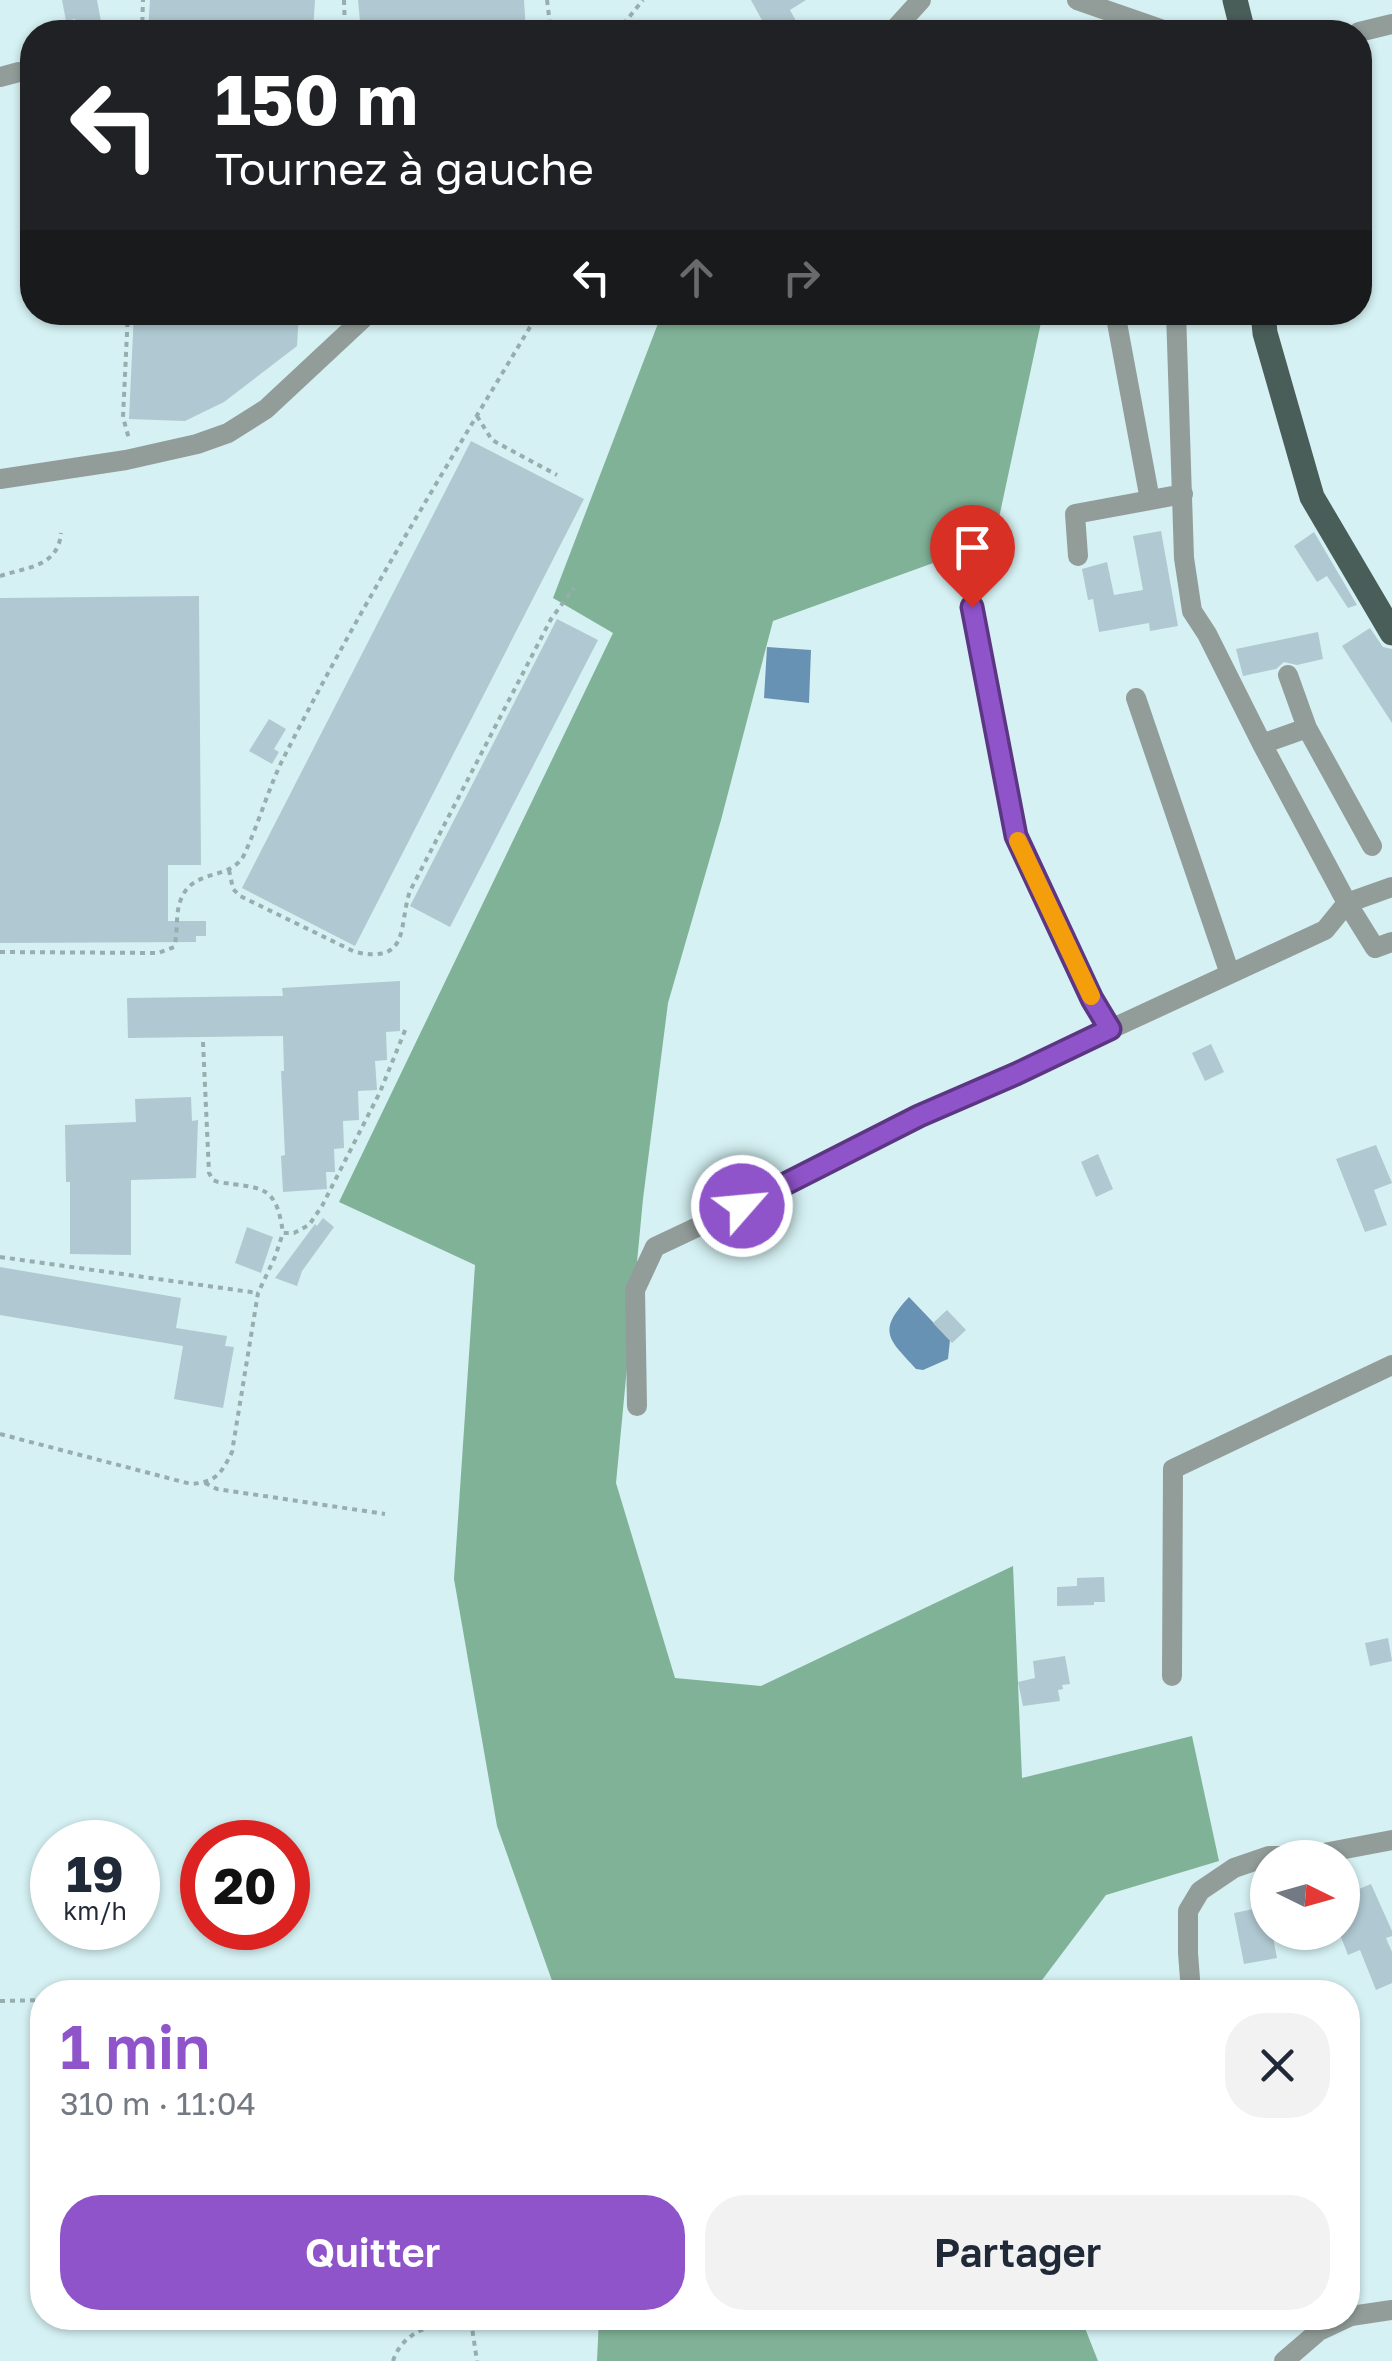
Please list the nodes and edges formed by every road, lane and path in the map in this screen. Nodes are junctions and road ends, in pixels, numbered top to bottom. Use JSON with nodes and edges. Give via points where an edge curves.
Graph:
{"nodes":[{"id":1,"x":642,"y":0,"type":"edge"},
{"id":2,"x":921,"y":0,"type":"edge"},
{"id":3,"x":1077,"y":0,"type":"edge"},
{"id":4,"x":626,"y":20,"type":"edge"},
{"id":5,"x":903,"y":20,"type":"edge"},
{"id":6,"x":1134,"y":20,"type":"edge"},
{"id":7,"x":127,"y":325,"type":"edge"},
{"id":8,"x":356,"y":325,"type":"edge"},
{"id":9,"x":531,"y":325,"type":"edge"},
{"id":10,"x":1118,"y":325,"type":"edge"},
{"id":11,"x":1176,"y":325,"type":"edge"},
{"id":12,"x":1265,"y":325,"type":"edge"},
{"id":13,"x":477,"y":416,"type":"junction"},
{"id":14,"x":132,"y":458,"type":"junction"},
{"id":15,"x":557,"y":476,"type":"dead end"},
{"id":16,"x":0,"y":479,"type":"edge"},
{"id":17,"x":1183,"y":494,"type":"junction"},
{"id":18,"x":1150,"y":500,"type":"junction"},
{"id":19,"x":61,"y":533,"type":"dead end"},
{"id":20,"x":1078,"y":556,"type":"dead end"},
{"id":21,"x":0,"y":576,"type":"edge"},
{"id":22,"x":574,"y":588,"type":"dead end"},
{"id":23,"x":972,"y":607,"type":"dead end"},
{"id":24,"x":1392,"y":633,"type":"edge"},
{"id":25,"x":1288,"y":675,"type":"dead end"},
{"id":26,"x":1136,"y":698,"type":"dead end"},
{"id":27,"x":1306,"y":728,"type":"junction"},
{"id":28,"x":1262,"y":744,"type":"junction"},
{"id":29,"x":1372,"y":846,"type":"dead end"},
{"id":30,"x":229,"y":870,"type":"junction"},
{"id":31,"x":1392,"y":887,"type":"edge"},
{"id":32,"x":1347,"y":904,"type":"junction"},
{"id":33,"x":1392,"y":942,"type":"edge"},
{"id":34,"x":0,"y":952,"type":"edge"},
{"id":35,"x":1230,"y":974,"type":"junction"},
{"id":36,"x":406,"y":1028,"type":"dead end"},
{"id":37,"x":1110,"y":1029,"type":"junction"},
{"id":38,"x":203,"y":1042,"type":"dead end"},
{"id":39,"x":283,"y":1233,"type":"junction"},
{"id":40,"x":0,"y":1256,"type":"edge"},
{"id":41,"x":258,"y":1293,"type":"junction"},
{"id":42,"x":1392,"y":1366,"type":"edge"},
{"id":43,"x":637,"y":1406,"type":"dead end"},
{"id":44,"x":0,"y":1434,"type":"edge"},
{"id":45,"x":205,"y":1483,"type":"junction"},
{"id":46,"x":385,"y":1514,"type":"dead end"},
{"id":47,"x":1172,"y":1676,"type":"dead end"},
{"id":48,"x":1392,"y":1840,"type":"edge"},
{"id":49,"x":1190,"y":1980,"type":"edge"},
{"id":50,"x":30,"y":2000,"type":"edge"},
{"id":51,"x":0,"y":2001,"type":"edge"},
{"id":52,"x":1392,"y":2310,"type":"edge"},
{"id":53,"x":1360,"y":2315,"type":"edge"},
{"id":54,"x":421,"y":2330,"type":"edge"},
{"id":55,"x":472,"y":2330,"type":"edge"},
{"id":56,"x":1320,"y":2330,"type":"edge"},
{"id":57,"x":393,"y":2361,"type":"edge"},
{"id":58,"x":478,"y":2361,"type":"edge"},
{"id":59,"x":1284,"y":2361,"type":"edge"}],
"edges":[{"from":1,"to":4,"type":"path"},
{"from":2,"to":5,"type":"street"},
{"from":3,"to":6,"type":"street"},
{"from":7,"to":14,"type":"path","via":[[123,417]]},
{"from":8,"to":14,"type":"street","via":[[266,408],[228,433]]},
{"from":9,"to":13,"type":"path"},
{"from":10,"to":18,"type":"street"},
{"from":11,"to":17,"type":"street"},
{"from":12,"to":24,"type":"main road","via":[[1312,497]]},
{"from":13,"to":15,"type":"path","via":[[492,440]]},
{"from":13,"to":30,"type":"path","via":[[374,588],[270,786],[242,858]]},
{"from":14,"to":16,"type":"street"},
{"from":17,"to":18,"type":"street"},
{"from":17,"to":28,"type":"street","via":[[1192,610]]},
{"from":18,"to":20,"type":"street","via":[[1075,514]]},
{"from":19,"to":21,"type":"path","via":[[47,561]]},
{"from":22,"to":30,"type":"path","via":[[551,619],[410,891],[402,938],[393,948],[369,956],[355,952],[240,896]]},
{"from":23,"to":37,"type":"street","via":[[1016,836]]},
{"from":25,"to":27,"type":"street"},
{"from":26,"to":35,"type":"street"},
{"from":27,"to":28,"type":"street"},
{"from":27,"to":29,"type":"street"},
{"from":28,"to":32,"type":"street"},
{"from":30,"to":34,"type":"path","via":[[192,883],[183,894],[168,951]]},
{"from":31,"to":32,"type":"street"},
{"from":32,"to":33,"type":"street","via":[[1375,948]]},
{"from":32,"to":35,"type":"street","via":[[1326,930]]},
{"from":35,"to":37,"type":"street"},
{"from":36,"to":39,"type":"path","via":[[322,1206],[309,1225]]},
{"from":37,"to":43,"type":"street","via":[[655,1246],[635,1290]]},
{"from":38,"to":39,"type":"path","via":[[209,1174],[268,1193]]},
{"from":39,"to":41,"type":"path"},
{"from":40,"to":41,"type":"path"},
{"from":41,"to":45,"type":"path","via":[[232,1452]]},
{"from":42,"to":47,"type":"street","via":[[1174,1469]]},
{"from":44,"to":45,"type":"path"},
{"from":45,"to":46,"type":"path"},
{"from":48,"to":49,"type":"street","via":[[1308,1856],[1269,1856],[1200,1890],[1188,1911]]},
{"from":50,"to":51,"type":"path"},
{"from":52,"to":53,"type":"street"},
{"from":54,"to":57,"type":"path","via":[[407,2337]]},
{"from":55,"to":58,"type":"path"},
{"from":56,"to":59,"type":"street"}]}
